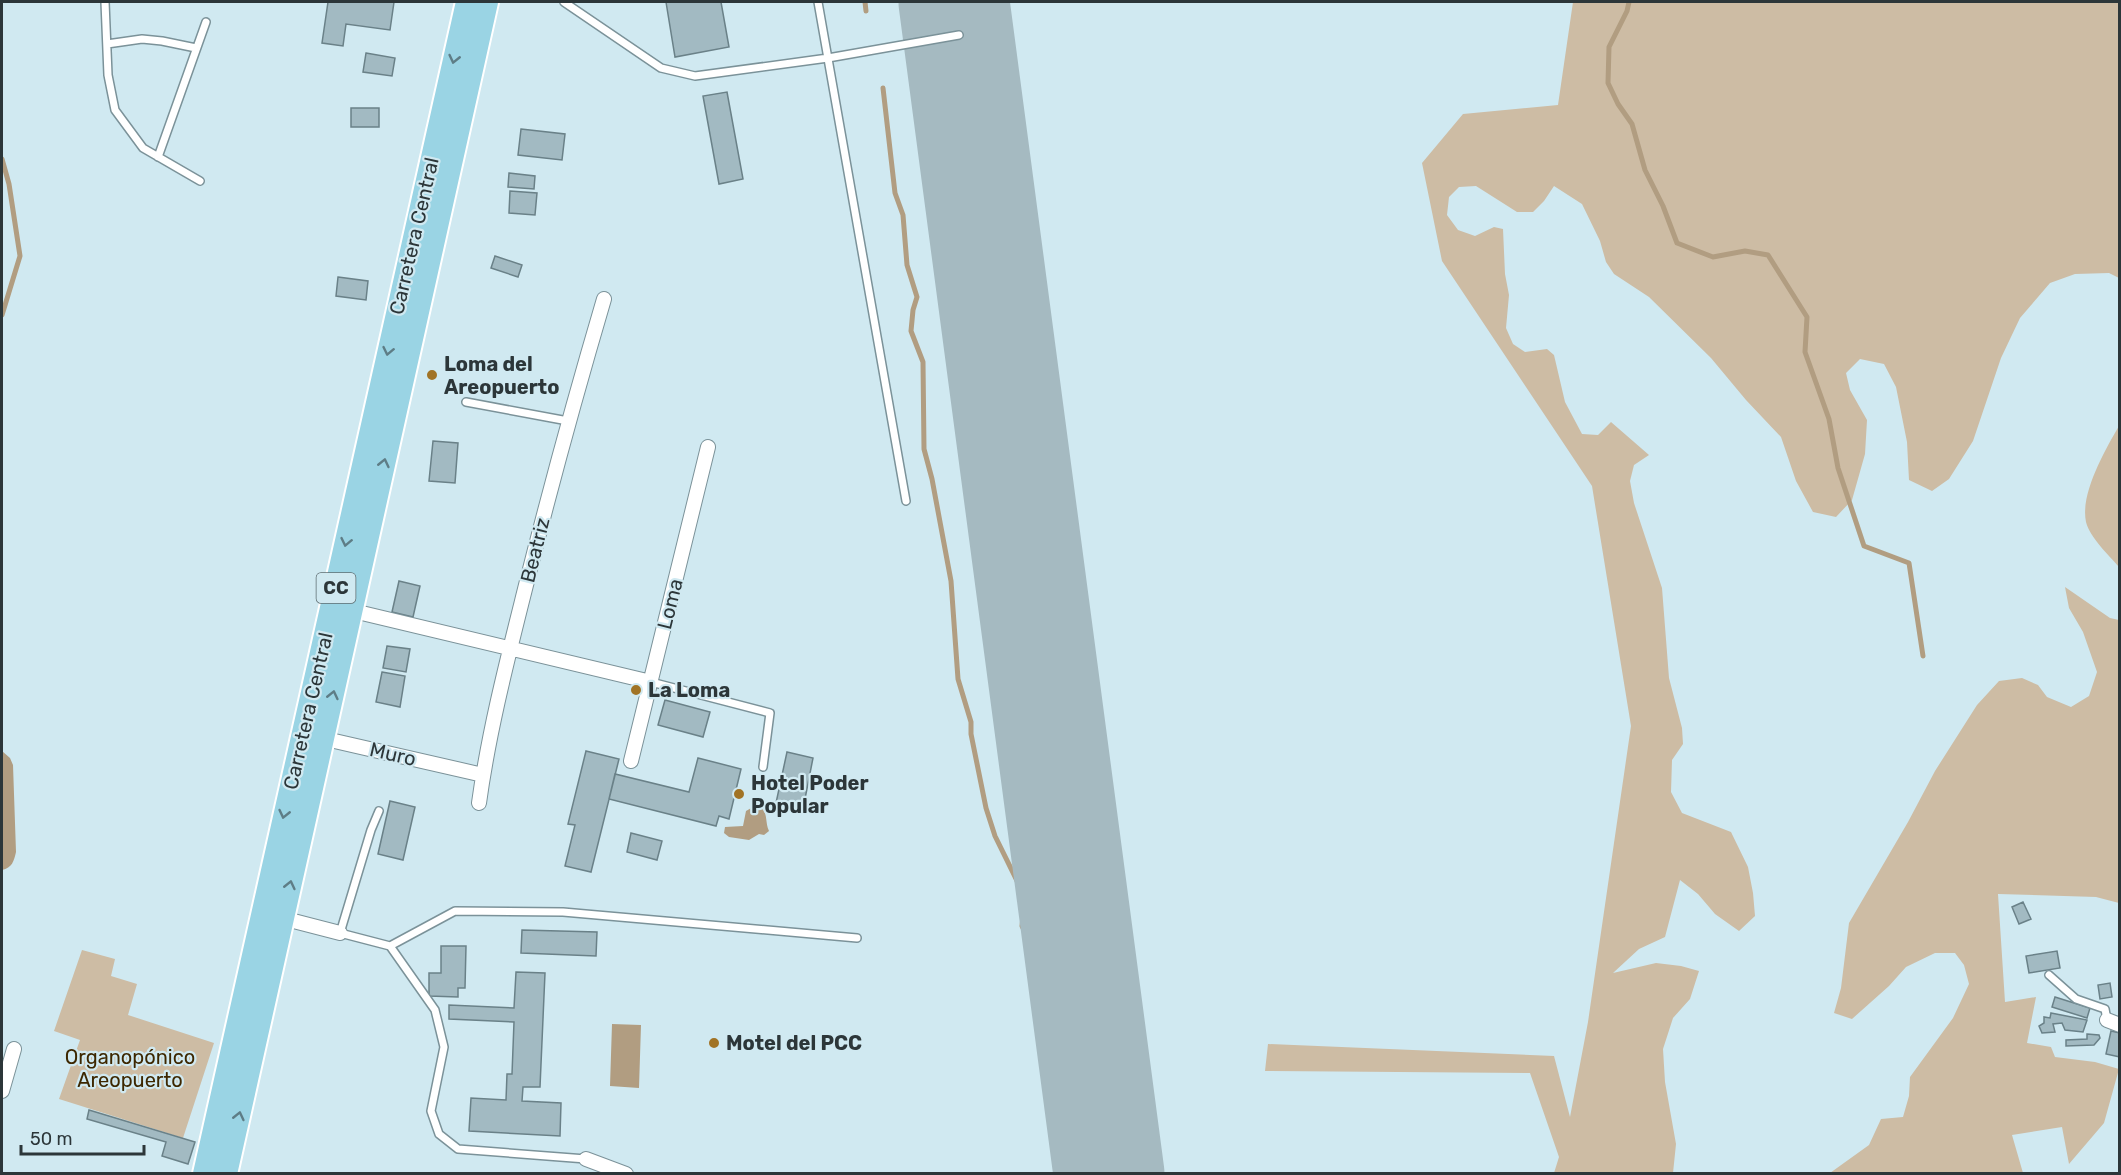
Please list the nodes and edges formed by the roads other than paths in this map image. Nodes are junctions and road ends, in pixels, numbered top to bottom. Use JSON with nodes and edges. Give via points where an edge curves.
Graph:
{"nodes":[{"id":1,"x":105,"y":2,"type":"edge"},
{"id":2,"x":466,"y":2,"type":"edge"},
{"id":3,"x":488,"y":2,"type":"edge"},
{"id":4,"x":564,"y":2,"type":"edge"},
{"id":5,"x":818,"y":2,"type":"edge"},
{"id":6,"x":206,"y":22,"type":"dead end"},
{"id":7,"x":959,"y":35,"type":"dead end"},
{"id":8,"x":107,"y":44,"type":"junction"},
{"id":9,"x":196,"y":48,"type":"junction"},
{"id":10,"x":828,"y":58,"type":"junction"},
{"id":11,"x":158,"y":157,"type":"junction"},
{"id":12,"x":200,"y":181,"type":"dead end"},
{"id":13,"x":604,"y":299,"type":"dead end"},
{"id":14,"x":466,"y":402,"type":"dead end"},
{"id":15,"x":567,"y":421,"type":"junction"},
{"id":16,"x":708,"y":447,"type":"dead end"},
{"id":17,"x":906,"y":501,"type":"dead end"},
{"id":18,"x":341,"y":608,"type":"junction"},
{"id":19,"x":510,"y":648,"type":"junction"},
{"id":20,"x":651,"y":682,"type":"junction"},
{"id":21,"x":313,"y":736,"type":"junction"},
{"id":22,"x":632,"y":761,"type":"dead end"},
{"id":23,"x":763,"y":766,"type":"dead end"},
{"id":24,"x":483,"y":775,"type":"junction"},
{"id":25,"x":479,"y":803,"type":"dead end"},
{"id":26,"x":379,"y":811,"type":"dead end"},
{"id":27,"x":272,"y":916,"type":"junction"},
{"id":28,"x":340,"y":933,"type":"junction"},
{"id":29,"x":857,"y":938,"type":"dead end"},
{"id":30,"x":390,"y":946,"type":"junction"},
{"id":31,"x":2049,"y":975,"type":"dead end"},
{"id":32,"x":2113,"y":1023,"type":"edge"},
{"id":33,"x":14,"y":1049,"type":"dead end"},
{"id":34,"x":2,"y":1091,"type":"edge"},
{"id":35,"x":586,"y":1159,"type":"joint"},
{"id":36,"x":204,"y":1173,"type":"edge"},
{"id":37,"x":226,"y":1173,"type":"edge"},
{"id":38,"x":626,"y":1173,"type":"edge"}],
"edges":[{"from":1,"to":8,"type":"lane"},
{"from":2,"to":18,"type":"main road","name":"Carretera Central","number":"CC","one_way":true},
{"from":18,"to":3,"type":"main road","name":"Carretera Central","number":"CC","one_way":true},
{"from":4,"to":10,"type":"lane","via":[[661,68],[695,76]]},
{"from":5,"to":10,"type":"lane"},
{"from":6,"to":9,"type":"lane"},
{"from":7,"to":10,"type":"lane"},
{"from":8,"to":9,"type":"lane","via":[[142,39]]},
{"from":8,"to":11,"type":"lane","via":[[108,75],[116,110],[143,148]]},
{"from":9,"to":11,"type":"lane"},
{"from":10,"to":17,"type":"lane"},
{"from":11,"to":12,"type":"lane"},
{"from":13,"to":15,"type":"street","name":"Beatriz"},
{"from":14,"to":15,"type":"lane"},
{"from":15,"to":19,"type":"street","name":"Beatriz"},
{"from":16,"to":20,"type":"street","name":"Loma"},
{"from":18,"to":19,"type":"street"},
{"from":18,"to":21,"type":"main road","name":"Carretera Central","number":"CC"},
{"from":19,"to":20,"type":"street"},
{"from":19,"to":24,"type":"street","name":"Beatriz"},
{"from":20,"to":22,"type":"street","name":"Loma"},
{"from":20,"to":23,"type":"lane","via":[[770,713]]},
{"from":21,"to":24,"type":"street","name":"Muro"},
{"from":21,"to":27,"type":"main road","name":"Carretera Central","number":"CC"},
{"from":24,"to":25,"type":"street","name":"Beatriz"},
{"from":26,"to":28,"type":"lane"},
{"from":27,"to":28,"type":"street"},
{"from":27,"to":36,"type":"main road","name":"Carretera Central","number":"CC"},
{"from":37,"to":27,"type":"main road","name":"Carretera Central","number":"CC","one_way":true},
{"from":28,"to":30,"type":"lane"},
{"from":29,"to":30,"type":"lane","via":[[563,912],[456,911]]},
{"from":30,"to":35,"type":"lane","via":[[435,1010],[444,1047],[431,1111],[439,1134],[458,1149]]},
{"from":31,"to":32,"type":"lane","via":[[2076,999],[2105,1009]]},
{"from":33,"to":34,"type":"street"},
{"from":35,"to":38,"type":"street"}]}
